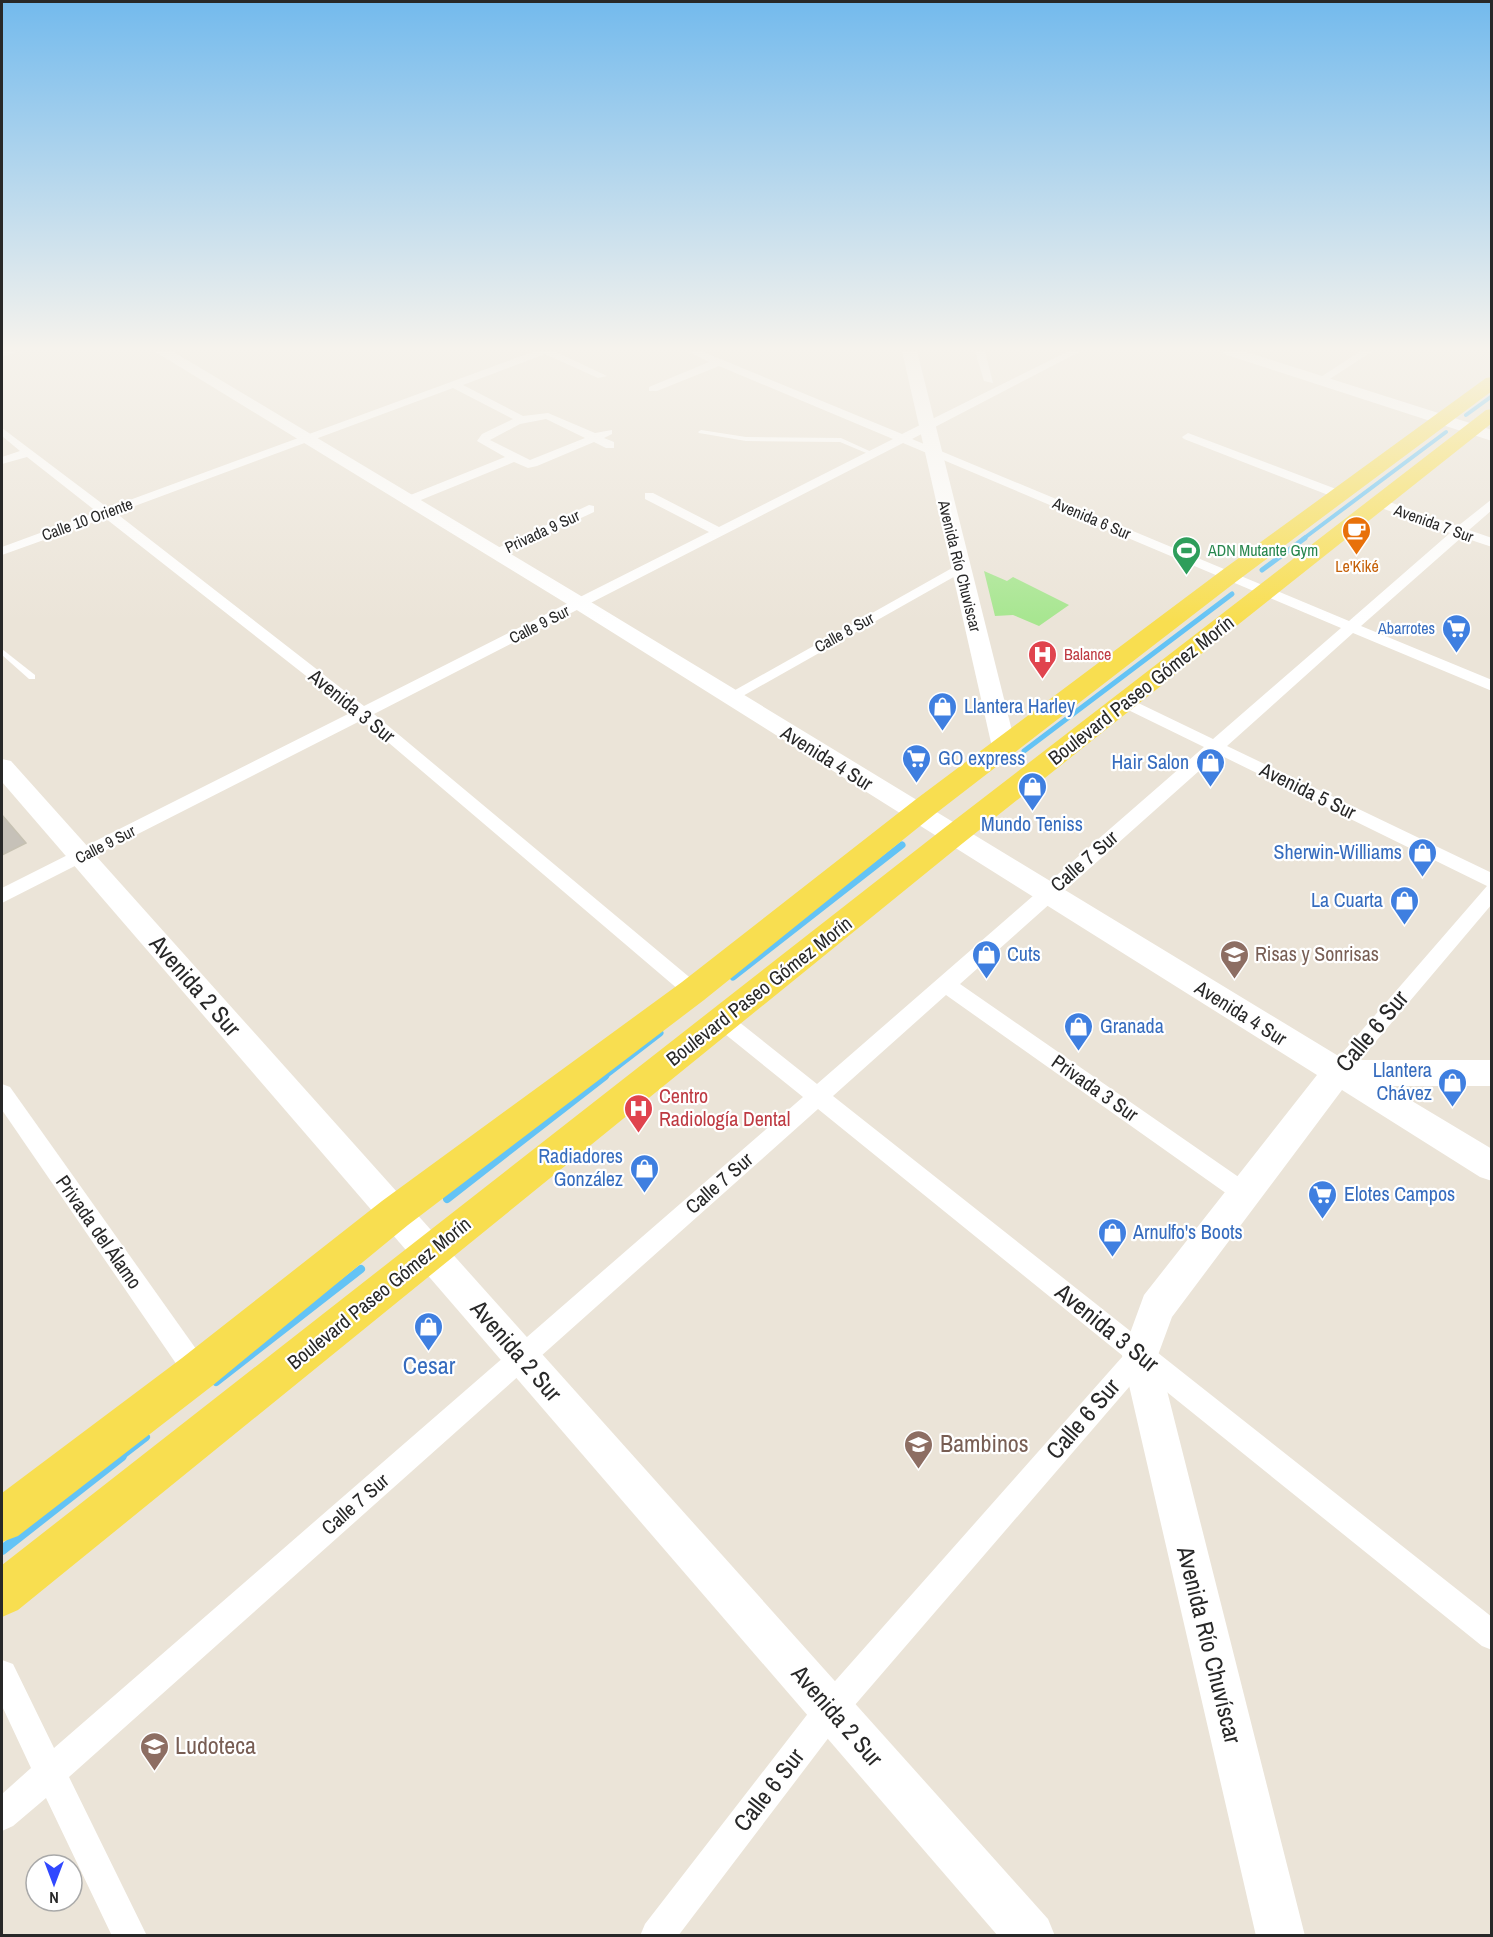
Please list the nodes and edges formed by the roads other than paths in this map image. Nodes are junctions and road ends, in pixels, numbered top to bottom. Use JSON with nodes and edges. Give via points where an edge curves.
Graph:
{"nodes":[{"id":1,"x":15,"y":441,"type":"edge"},
{"id":2,"x":298,"y":441,"type":"edge"},
{"id":3,"x":309,"y":441,"type":"edge"},
{"id":4,"x":485,"y":441,"type":"edge"},
{"id":5,"x":586,"y":441,"type":"edge"},
{"id":6,"x":602,"y":441,"type":"edge"},
{"id":7,"x":844,"y":441,"type":"edge"},
{"id":8,"x":897,"y":441,"type":"edge"},
{"id":9,"x":908,"y":441,"type":"edge"},
{"id":10,"x":931,"y":441,"type":"edge"},
{"id":11,"x":1200,"y":441,"type":"edge"},
{"id":12,"x":1412,"y":441,"type":"edge"},
{"id":13,"x":1462,"y":441,"type":"edge"},
{"id":14,"x":610,"y":445,"type":"dead end"},
{"id":15,"x":29,"y":452,"type":"junction"},
{"id":16,"x":933,"y":452,"type":"junction"},
{"id":17,"x":873,"y":454,"type":"junction"},
{"id":18,"x":512,"y":458,"type":"junction"},
{"id":19,"x":2,"y":461,"type":"edge"},
{"id":20,"x":1340,"y":495,"type":"junction"},
{"id":21,"x":649,"y":496,"type":"dead end"},
{"id":22,"x":407,"y":501,"type":"junction"},
{"id":23,"x":1377,"y":502,"type":"junction"},
{"id":24,"x":1491,"y":503,"type":"edge"},
{"id":25,"x":589,"y":509,"type":"dead end"},
{"id":26,"x":106,"y":512,"type":"junction"},
{"id":27,"x":1459,"y":531,"type":"junction"},
{"id":28,"x":719,"y":532,"type":"junction"},
{"id":29,"x":1491,"y":543,"type":"edge"},
{"id":30,"x":2,"y":551,"type":"edge"},
{"id":31,"x":494,"y":553,"type":"junction"},
{"id":32,"x":961,"y":567,"type":"junction"},
{"id":33,"x":1229,"y":576,"type":"junction"},
{"id":34,"x":1266,"y":592,"type":"junction"},
{"id":35,"x":579,"y":603,"type":"junction"},
{"id":36,"x":1350,"y":627,"type":"junction"},
{"id":37,"x":2,"y":651,"type":"edge"},
{"id":38,"x":32,"y":677,"type":"dead end"},
{"id":39,"x":1491,"y":686,"type":"edge"},
{"id":40,"x":729,"y":698,"type":"junction"},
{"id":41,"x":1124,"y":702,"type":"junction"},
{"id":42,"x":363,"y":713,"type":"junction"},
{"id":43,"x":1215,"y":746,"type":"junction"},
{"id":44,"x":1004,"y":747,"type":"junction"},
{"id":45,"x":2,"y":767,"type":"edge"},
{"id":46,"x":998,"y":802,"type":"junction"},
{"id":47,"x":917,"y":814,"type":"junction"},
{"id":48,"x":953,"y":836,"type":"junction"},
{"id":49,"x":80,"y":856,"type":"junction"},
{"id":50,"x":1491,"y":881,"type":"edge"},
{"id":51,"x":1491,"y":891,"type":"edge"},
{"id":52,"x":1048,"y":893,"type":"junction"},
{"id":53,"x":2,"y":897,"type":"edge"},
{"id":54,"x":945,"y":984,"type":"junction"},
{"id":55,"x":693,"y":991,"type":"junction"},
{"id":56,"x":722,"y":1020,"type":"junction"},
{"id":57,"x":1337,"y":1073,"type":"junction"},
{"id":58,"x":1491,"y":1073,"type":"edge"},
{"id":59,"x":2,"y":1093,"type":"edge"},
{"id":60,"x":818,"y":1096,"type":"junction"},
{"id":61,"x":1491,"y":1167,"type":"edge"},
{"id":62,"x":1245,"y":1194,"type":"junction"},
{"id":63,"x":395,"y":1214,"type":"junction"},
{"id":64,"x":429,"y":1253,"type":"junction"},
{"id":65,"x":1140,"y":1355,"type":"junction"},
{"id":66,"x":522,"y":1357,"type":"junction"},
{"id":67,"x":197,"y":1372,"type":"junction"},
{"id":68,"x":2,"y":1520,"type":"edge"},
{"id":69,"x":2,"y":1594,"type":"edge"},
{"id":70,"x":1491,"y":1636,"type":"edge"},
{"id":71,"x":2,"y":1675,"type":"edge"},
{"id":72,"x":831,"y":1709,"type":"junction"},
{"id":73,"x":50,"y":1773,"type":"junction"},
{"id":74,"x":2,"y":1815,"type":"edge"},
{"id":75,"x":130,"y":1935,"type":"edge"},
{"id":76,"x":657,"y":1935,"type":"edge"},
{"id":77,"x":1030,"y":1935,"type":"edge"},
{"id":78,"x":1281,"y":1935,"type":"edge"}],
"edges":[{"from":1,"to":15,"type":"street","name":"Avenida 3 Sur"},
{"from":2,"to":26,"type":"street","name":"Calle 10 Oriente"},
{"from":3,"to":22,"type":"street","name":"Avenida 4 Sur"},
{"from":4,"to":18,"type":"street"},
{"from":5,"to":18,"type":"street","via":[[528,464]]},
{"from":6,"to":14,"type":"street"},
{"from":7,"to":17,"type":"lane"},
{"from":8,"to":17,"type":"street","name":"Calle 9 Sur"},
{"from":9,"to":16,"type":"street","name":"Avenida 6 Sur"},
{"from":10,"to":16,"type":"street","name":"Avenida Río Chuviscar"},
{"from":11,"to":20,"type":"street"},
{"from":12,"to":20,"type":"main road","name":"Boulevard Paseo Gómez Morín"},
{"from":13,"to":23,"type":"main road","name":"Boulevard Paseo Gómez Morín"},
{"from":15,"to":19,"type":"street"},
{"from":15,"to":26,"type":"street","name":"Avenida 3 Sur"},
{"from":16,"to":32,"type":"street","name":"Avenida Río Chuviscar"},
{"from":16,"to":33,"type":"street","name":"Avenida 6 Sur"},
{"from":17,"to":28,"type":"street","name":"Calle 9 Sur"},
{"from":18,"to":22,"type":"street"},
{"from":20,"to":33,"type":"main road","name":"Boulevard Paseo Gómez Morín"},
{"from":21,"to":28,"type":"street"},
{"from":22,"to":31,"type":"street","name":"Avenida 4 Sur"},
{"from":23,"to":27,"type":"street","name":"Avenida 7 Sur"},
{"from":23,"to":34,"type":"main road","name":"Boulevard Paseo Gómez Morín"},
{"from":24,"to":27,"type":"street","name":"Calle 7 Sur"},
{"from":25,"to":31,"type":"street","name":"Privada 9 Sur"},
{"from":26,"to":30,"type":"street","name":"Calle 10 Oriente"},
{"from":26,"to":42,"type":"street","name":"Avenida 3 Sur"},
{"from":27,"to":29,"type":"street","name":"Avenida 7 Sur"},
{"from":27,"to":36,"type":"street","name":"Calle 7 Sur"},
{"from":28,"to":35,"type":"street","name":"Calle 9 Sur"},
{"from":31,"to":35,"type":"street","name":"Avenida 4 Sur"},
{"from":32,"to":40,"type":"street","name":"Calle 8 Sur"},
{"from":32,"to":44,"type":"street","name":"Avenida Río Chuviscar"},
{"from":33,"to":34,"type":"street","name":"Avenida 6 Sur"},
{"from":33,"to":44,"type":"main road","name":"Boulevard Paseo Gómez Morín"},
{"from":34,"to":36,"type":"street","name":"Avenida 6 Sur"},
{"from":34,"to":41,"type":"main road","name":"Boulevard Paseo Gómez Morín"},
{"from":35,"to":40,"type":"street","name":"Avenida 4 Sur"},
{"from":35,"to":42,"type":"street","name":"Calle 9 Sur"},
{"from":36,"to":39,"type":"street","name":"Avenida 6 Sur"},
{"from":36,"to":43,"type":"street","name":"Calle 7 Sur"},
{"from":37,"to":38,"type":"lane"},
{"from":40,"to":47,"type":"street","name":"Avenida 4 Sur"},
{"from":41,"to":43,"type":"street","name":"Avenida 5 Sur"},
{"from":41,"to":46,"type":"main road","name":"Boulevard Paseo Gómez Morín"},
{"from":42,"to":49,"type":"street","name":"Calle 9 Sur"},
{"from":42,"to":55,"type":"street","name":"Avenida 3 Sur"},
{"from":43,"to":50,"type":"street","name":"Avenida 5 Sur"},
{"from":43,"to":52,"type":"street","name":"Calle 7 Sur"},
{"from":44,"to":46,"type":"main road","via":[[1006,767]]},
{"from":44,"to":47,"type":"main road","name":"Boulevard Paseo Gómez Morín"},
{"from":45,"to":49,"type":"street","name":"Avenida 2 Sur"},
{"from":46,"to":48,"type":"main road","name":"Boulevard Paseo Gómez Morín"},
{"from":47,"to":48,"type":"street","name":"Avenida 4 Sur"},
{"from":47,"to":55,"type":"main road","name":"Boulevard Paseo Gómez Morín"},
{"from":48,"to":52,"type":"street","name":"Avenida 4 Sur"},
{"from":48,"to":56,"type":"main road","name":"Boulevard Paseo Gómez Morín"},
{"from":49,"to":53,"type":"street","name":"Calle 9 Sur"},
{"from":49,"to":63,"type":"street","name":"Avenida 2 Sur"},
{"from":51,"to":57,"type":"street","name":"Calle 6 Sur"},
{"from":52,"to":54,"type":"street","name":"Calle 7 Sur"},
{"from":52,"to":57,"type":"street","name":"Avenida 4 Sur"},
{"from":54,"to":60,"type":"street","name":"Calle 7 Sur"},
{"from":54,"to":62,"type":"street","name":"Privada 3 Sur"},
{"from":55,"to":63,"type":"main road","name":"Boulevard Paseo Gómez Morín"},
{"from":56,"to":60,"type":"street","name":"Avenida 3 Sur"},
{"from":56,"to":64,"type":"main road","name":"Boulevard Paseo Gómez Morín"},
{"from":57,"to":58,"type":"street"},
{"from":57,"to":61,"type":"street","name":"Avenida 4 Sur"},
{"from":57,"to":62,"type":"street","name":"Calle 6 Sur"},
{"from":59,"to":67,"type":"street","name":"Privada del Álamo"},
{"from":60,"to":65,"type":"street","name":"Avenida 3 Sur"},
{"from":60,"to":66,"type":"street","name":"Calle 7 Sur"},
{"from":62,"to":65,"type":"street","name":"Calle 6 Sur","via":[[1157,1307]]},
{"from":63,"to":64,"type":"street","name":"Avenida 2 Sur"},
{"from":63,"to":67,"type":"main road","name":"Boulevard Paseo Gómez Morín"},
{"from":64,"to":66,"type":"street","name":"Avenida 2 Sur"},
{"from":64,"to":69,"type":"main road","name":"Boulevard Paseo Gómez Morín"},
{"from":65,"to":70,"type":"street","name":"Avenida 3 Sur"},
{"from":65,"to":72,"type":"street","name":"Calle 6 Sur"},
{"from":65,"to":78,"type":"street","name":"Avenida Río Chuvíscar"},
{"from":66,"to":72,"type":"street","name":"Avenida 2 Sur"},
{"from":66,"to":73,"type":"street","name":"Calle 7 Sur"},
{"from":67,"to":68,"type":"main road","name":"Boulevard Paseo Gómez Morín"},
{"from":71,"to":73,"type":"street"},
{"from":72,"to":76,"type":"street","name":"Calle 6 Sur"},
{"from":72,"to":77,"type":"street","name":"Avenida 2 Sur"},
{"from":73,"to":74,"type":"street","name":"Calle 7 Sur"},
{"from":73,"to":75,"type":"street"}]}
